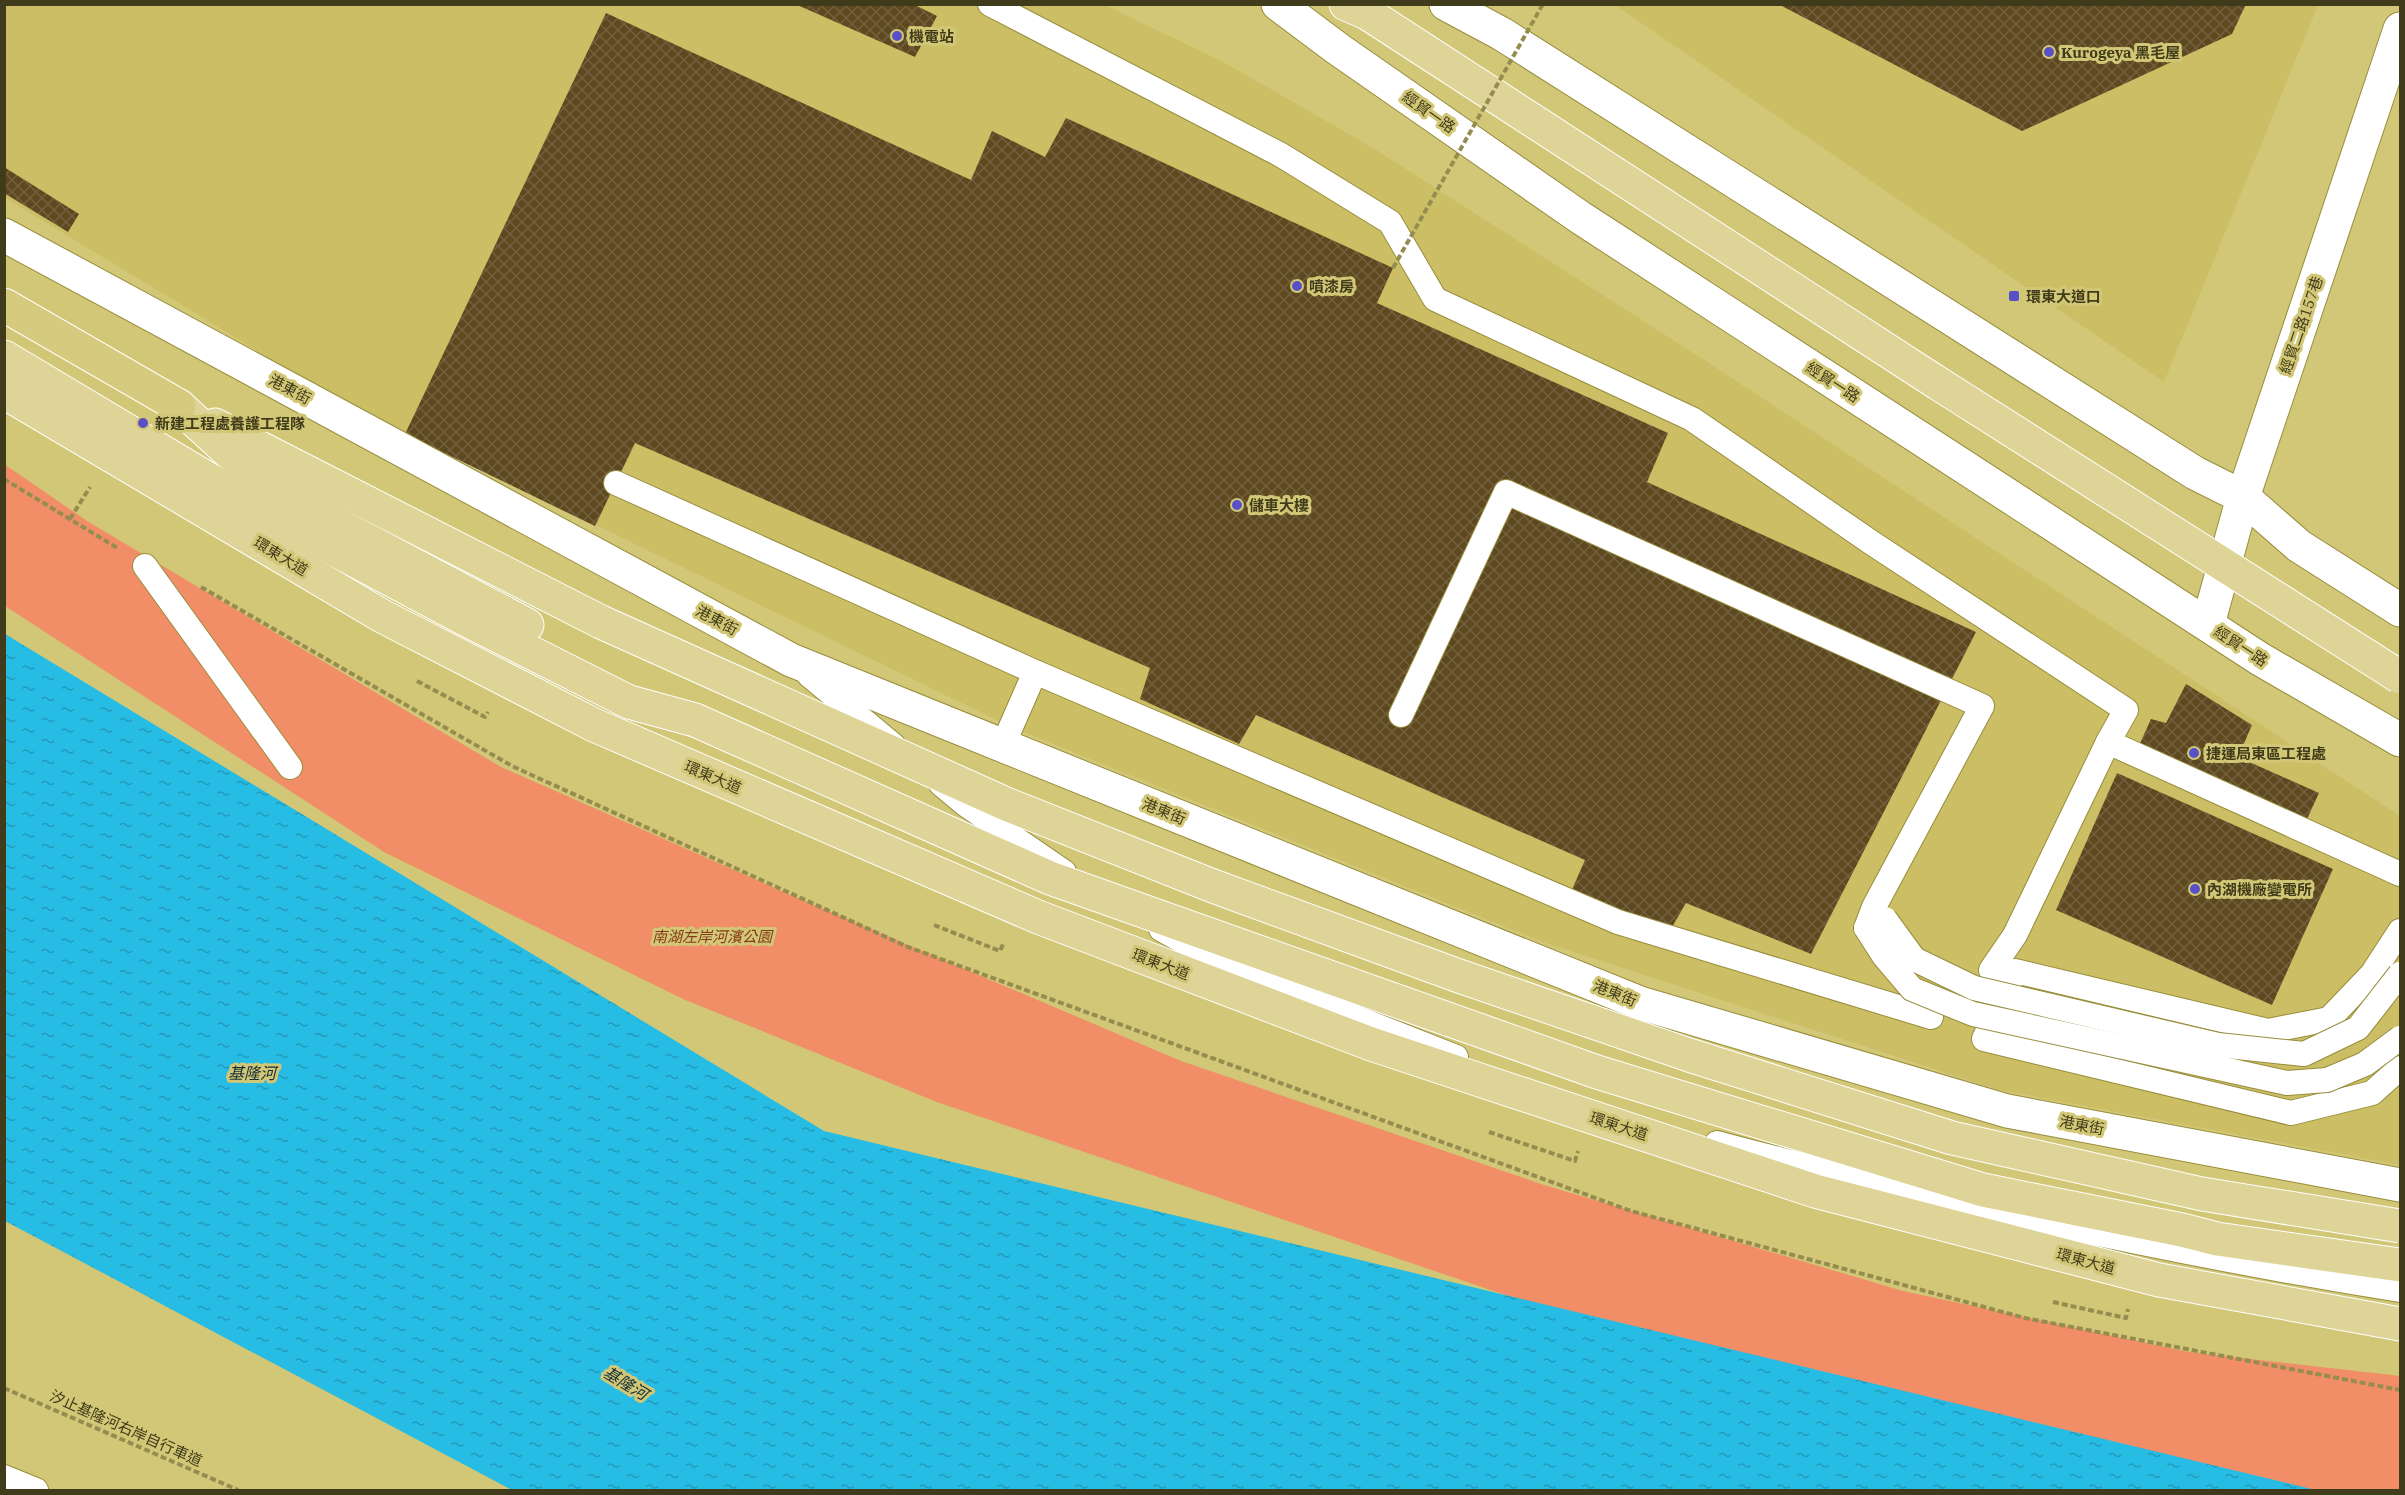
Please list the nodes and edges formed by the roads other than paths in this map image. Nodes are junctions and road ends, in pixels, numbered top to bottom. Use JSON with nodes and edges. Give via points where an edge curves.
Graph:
{"nodes":[{"id":1,"x":990,"y":4,"type":"edge"},
{"id":2,"x":1278,"y":4,"type":"edge"},
{"id":3,"x":1346,"y":4,"type":"edge"},
{"id":4,"x":1446,"y":4,"type":"edge"},
{"id":5,"x":2400,"y":28,"type":"edge"},
{"id":6,"x":4,"y":235,"type":"edge"},
{"id":7,"x":4,"y":305,"type":"edge"},
{"id":8,"x":4,"y":357,"type":"edge"},
{"id":9,"x":4,"y":392,"type":"edge"},
{"id":10,"x":179,"y":406,"type":"junction"},
{"id":11,"x":616,"y":483,"type":"dead end"},
{"id":12,"x":2243,"y":497,"type":"junction"},
{"id":13,"x":145,"y":566,"type":"dead end"},
{"id":14,"x":2400,"y":610,"type":"edge"},
{"id":15,"x":2208,"y":624,"type":"junction"},
{"id":16,"x":791,"y":660,"type":"junction"},
{"id":17,"x":1035,"y":672,"type":"junction"},
{"id":18,"x":2400,"y":677,"type":"edge"},
{"id":19,"x":1401,"y":715,"type":"dead end"},
{"id":20,"x":695,"y":720,"type":"junction"},
{"id":21,"x":2400,"y":740,"type":"edge"},
{"id":22,"x":2108,"y":742,"type":"junction"},
{"id":23,"x":1003,"y":746,"type":"junction"},
{"id":24,"x":290,"y":767,"type":"dead end"},
{"id":25,"x":2400,"y":874,"type":"edge"},
{"id":26,"x":1875,"y":918,"type":"junction"},
{"id":27,"x":2400,"y":931,"type":"edge"},
{"id":28,"x":1991,"y":970,"type":"dead end"},
{"id":29,"x":2400,"y":974,"type":"edge"},
{"id":30,"x":1931,"y":1017,"type":"dead end"},
{"id":31,"x":2400,"y":1038,"type":"edge"},
{"id":32,"x":2400,"y":1068,"type":"edge"},
{"id":33,"x":2400,"y":1185,"type":"edge"},
{"id":34,"x":2400,"y":1226,"type":"edge"},
{"id":35,"x":2400,"y":1265,"type":"edge"},
{"id":36,"x":2400,"y":1290,"type":"edge"},
{"id":37,"x":2400,"y":1324,"type":"edge"},
{"id":38,"x":4,"y":1477,"type":"edge"},
{"id":39,"x":36,"y":1491,"type":"edge"}],
"edges":[{"from":1,"to":22,"type":"lane","via":[[1281,155],[1390,222],[1435,299],[1692,419],[2126,710]]},
{"from":2,"to":15,"type":"street","name":"經貿一路","via":[[1581,218]]},
{"from":3,"to":18,"type":"highway","bridge":true,"via":[[1367,13]]},
{"from":4,"to":12,"type":"street","via":[[1503,34],[2195,473]]},
{"from":5,"to":12,"type":"street","name":"經貿二路157巷"},
{"from":6,"to":16,"type":"street","name":"港東街"},
{"from":7,"to":10,"type":"highway"},
{"from":8,"to":20,"type":"highway","via":[[255,507],[463,618],[628,702]]},
{"from":9,"to":37,"type":"highway","name":"環東大道","via":[[382,616],[594,725],[1038,917],[1371,1044],[1815,1191],[2159,1280]]},
{"from":10,"to":20,"type":"highway","via":[[267,487],[642,685]]},
{"from":10,"to":34,"type":"highway","bridge":true,"via":[[601,622],[1006,804],[1213,886],[1689,1055],[1952,1138],[2202,1194]]},
{"from":11,"to":17,"type":"lane"},
{"from":12,"to":14,"type":"street","via":[[2299,546]]},
{"from":12,"to":15,"type":"street","name":"經貿二路157巷"},
{"from":13,"to":24,"type":"lane"},
{"from":15,"to":21,"type":"street","name":"經貿一路","via":[[2260,659]]},
{"from":16,"to":23,"type":"street","name":"港東街"},
{"from":16,"to":36,"type":"lane","via":[[965,804],[1070,877],[1226,966],[1480,1066],[1624,1118],[1786,1161],[2063,1227]]},
{"from":17,"to":23,"type":"lane"},
{"from":17,"to":30,"type":"lane","via":[[1618,922]]},
{"from":19,"to":26,"type":"lane","via":[[1506,492],[1982,706]]},
{"from":20,"to":35,"type":"highway","bridge":true,"via":[[1050,878],[1597,1072],[1983,1190],[2217,1239]]},
{"from":22,"to":25,"type":"lane"},
{"from":22,"to":28,"type":"lane","via":[[2015,935]]},
{"from":23,"to":33,"type":"street","name":"港東街","via":[[1640,1003],[2007,1111]]},
{"from":26,"to":29,"type":"lane","bridge":true,"via":[[1914,959],[1974,988],[2218,1045],[2304,1054],[2358,1028]]},
{"from":26,"to":31,"type":"lane","bridge":true,"via":[[1884,956],[1912,989],[1973,1014],[2287,1083],[2327,1080],[2365,1064]]},
{"from":27,"to":32,"type":"lane","via":[[2372,974],[2330,1019],[2268,1031],[2015,971],[1984,1039],[2291,1113],[2372,1093]]},
{"from":38,"to":39,"type":"lane"}]}
